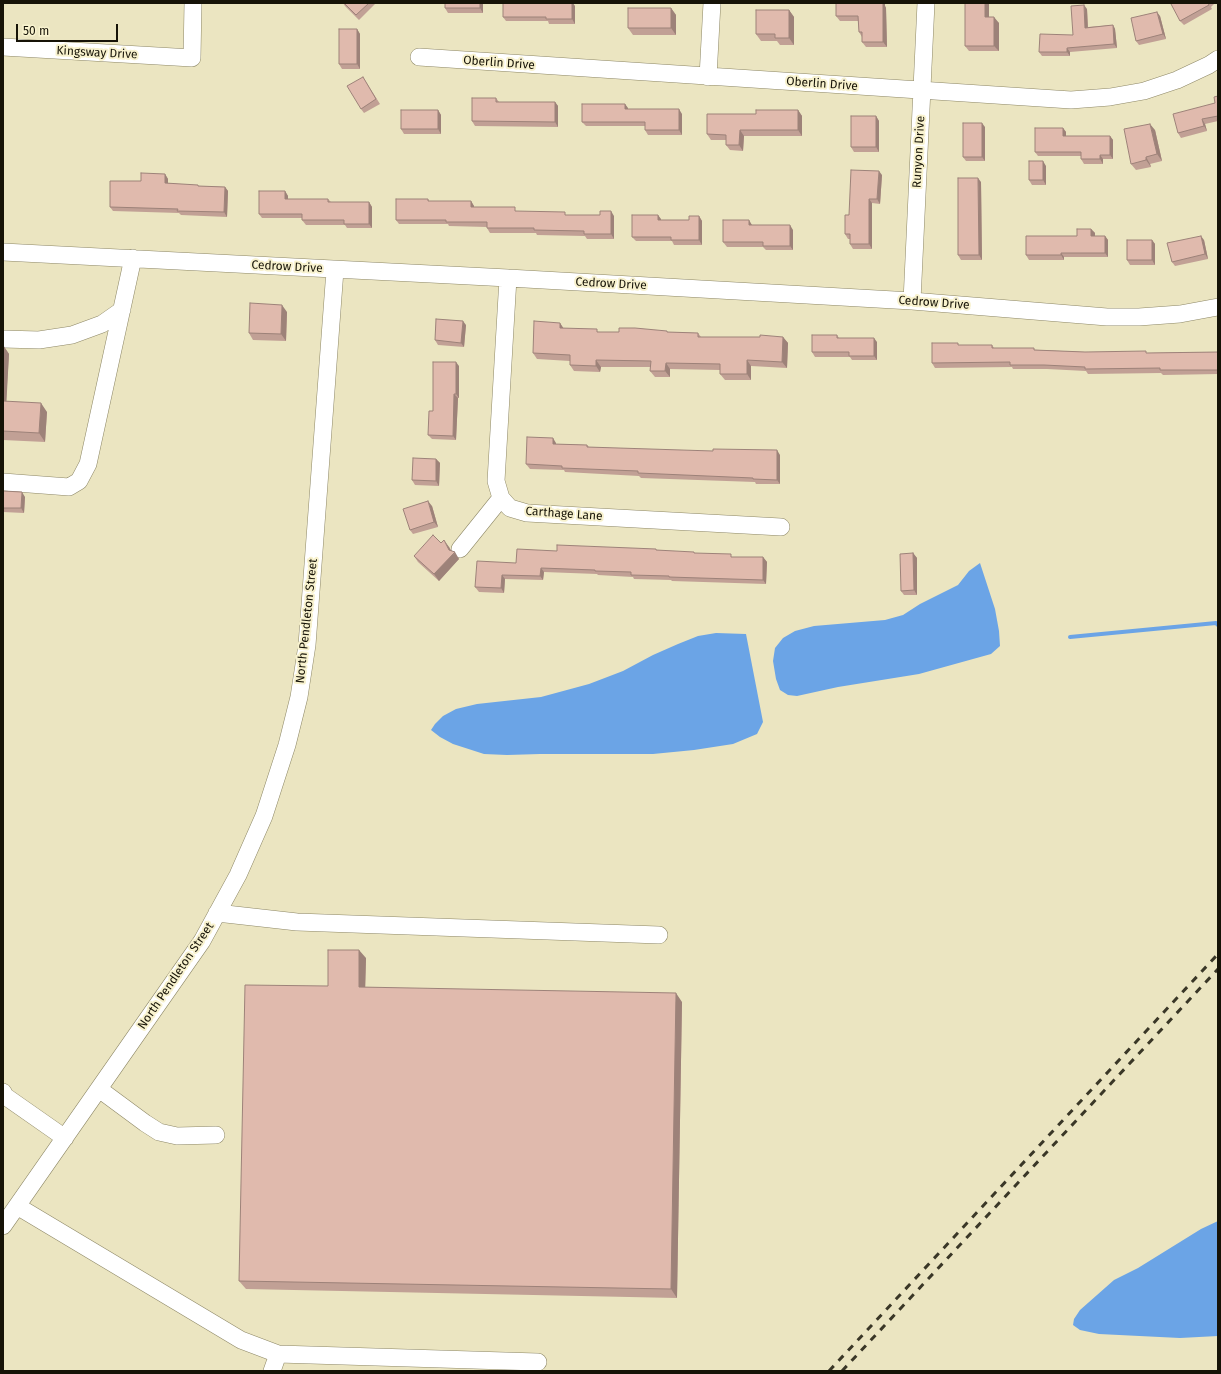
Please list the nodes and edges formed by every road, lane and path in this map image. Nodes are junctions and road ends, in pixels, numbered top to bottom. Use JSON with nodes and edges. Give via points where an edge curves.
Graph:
{"nodes":[{"id":1,"x":193,"y":3,"type":"edge"},
{"id":2,"x":712,"y":3,"type":"edge"},
{"id":3,"x":926,"y":3,"type":"edge"},
{"id":4,"x":3,"y":47,"type":"edge"},
{"id":5,"x":419,"y":57,"type":"dead end"},
{"id":6,"x":1218,"y":59,"type":"edge"},
{"id":7,"x":708,"y":77,"type":"junction"},
{"id":8,"x":922,"y":90,"type":"junction"},
{"id":9,"x":3,"y":252,"type":"edge"},
{"id":10,"x":133,"y":258,"type":"junction"},
{"id":11,"x":335,"y":270,"type":"junction"},
{"id":12,"x":508,"y":278,"type":"junction"},
{"id":13,"x":912,"y":301,"type":"junction"},
{"id":14,"x":1218,"y":307,"type":"edge"},
{"id":15,"x":122,"y":310,"type":"junction"},
{"id":16,"x":3,"y":339,"type":"edge"},
{"id":17,"x":3,"y":482,"type":"edge"},
{"id":18,"x":501,"y":498,"type":"junction"},
{"id":19,"x":781,"y":527,"type":"dead end"},
{"id":20,"x":460,"y":549,"type":"dead end"},
{"id":21,"x":217,"y":913,"type":"junction"},
{"id":22,"x":659,"y":935,"type":"dead end"},
{"id":23,"x":99,"y":1089,"type":"junction"},
{"id":24,"x":3,"y":1092,"type":"edge"},
{"id":25,"x":216,"y":1135,"type":"dead end"},
{"id":26,"x":65,"y":1138,"type":"junction"},
{"id":27,"x":17,"y":1206,"type":"junction"},
{"id":28,"x":3,"y":1226,"type":"edge"},
{"id":29,"x":278,"y":1354,"type":"junction"},
{"id":30,"x":538,"y":1362,"type":"dead end"},
{"id":31,"x":272,"y":1371,"type":"edge"}],
"edges":[{"from":1,"to":4,"type":"street","name":"Kingsway Drive","via":[[192,58]]},
{"from":2,"to":7,"type":"street"},
{"from":3,"to":8,"type":"street","name":"Runyon Drive"},
{"from":5,"to":7,"type":"street","name":"Oberlin Drive"},
{"from":6,"to":8,"type":"street","name":"Oberlin Drive","via":[[1177,80],[1144,91],[1110,97],[1071,100]]},
{"from":7,"to":8,"type":"street","name":"Oberlin Drive"},
{"from":8,"to":13,"type":"street","name":"Runyon Drive"},
{"from":9,"to":10,"type":"street","name":"Cedrow Drive"},
{"from":10,"to":11,"type":"street","name":"Cedrow Drive"},
{"from":10,"to":15,"type":"street"},
{"from":11,"to":12,"type":"street","name":"Cedrow Drive"},
{"from":11,"to":21,"type":"street","name":"North Pendleton Street","via":[[307,646],[299,697],[288,745],[264,816],[238,875]]},
{"from":12,"to":13,"type":"street","name":"Cedrow Drive"},
{"from":12,"to":18,"type":"street","via":[[496,480]]},
{"from":13,"to":14,"type":"street","name":"Cedrow Drive","via":[[1107,317],[1180,314]]},
{"from":15,"to":16,"type":"street","via":[[102,324],[72,335],[40,340]]},
{"from":15,"to":17,"type":"street","via":[[88,464],[79,480],[69,487]]},
{"from":18,"to":19,"type":"street","name":"Carthage Lane","via":[[510,508],[527,513]]},
{"from":18,"to":20,"type":"street"},
{"from":21,"to":22,"type":"street","via":[[297,922]]},
{"from":21,"to":23,"type":"street","name":"North Pendleton Street","via":[[202,940]]},
{"from":23,"to":25,"type":"street","via":[[159,1132],[177,1136]]},
{"from":23,"to":26,"type":"street","name":"North Pendleton Street"},
{"from":24,"to":26,"type":"street","via":[[5,1096]]},
{"from":26,"to":27,"type":"street","name":"North Pendleton Street"},
{"from":27,"to":28,"type":"street","name":"North Pendleton Street"},
{"from":27,"to":29,"type":"street","via":[[241,1340]]},
{"from":29,"to":30,"type":"street"},
{"from":29,"to":31,"type":"street"}]}
